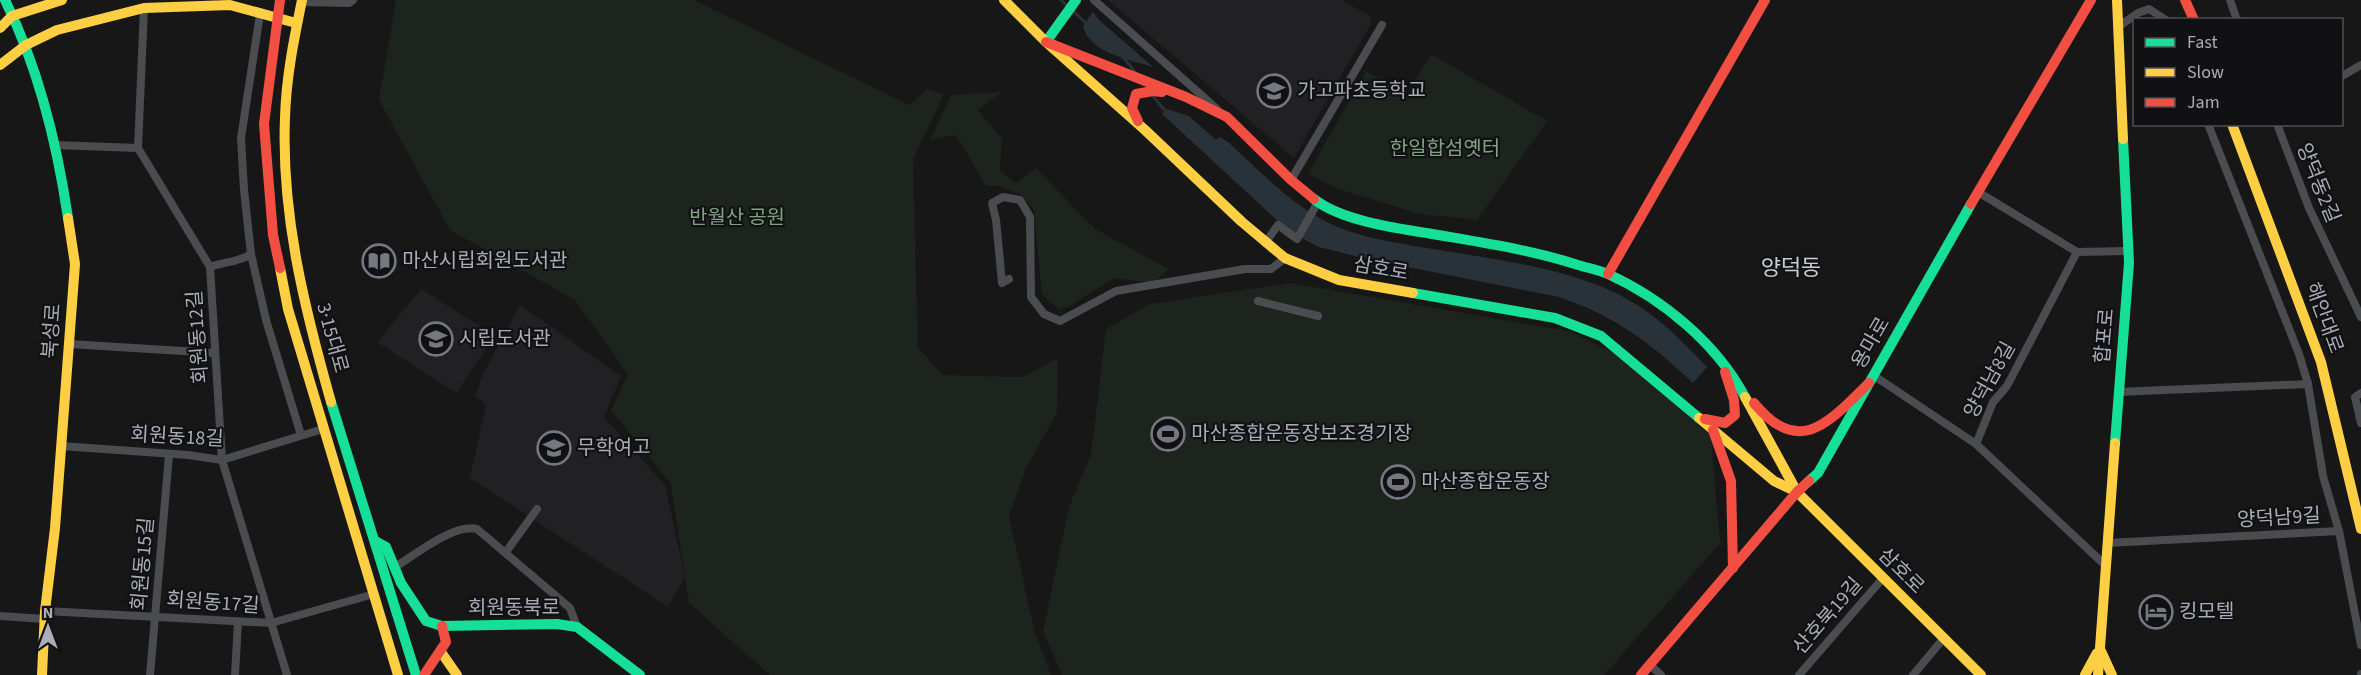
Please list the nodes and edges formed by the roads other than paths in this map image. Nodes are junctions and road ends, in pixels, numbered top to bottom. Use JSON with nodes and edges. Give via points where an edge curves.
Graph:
{"nodes":[{"id":1,"x":5,"y":0,"type":"edge"},
{"id":2,"x":62,"y":0,"type":"edge"},
{"id":3,"x":280,"y":0,"type":"edge"},
{"id":4,"x":353,"y":0,"type":"edge"},
{"id":5,"x":1004,"y":0,"type":"edge"},
{"id":6,"x":1076,"y":0,"type":"edge"},
{"id":7,"x":1094,"y":0,"type":"edge"},
{"id":8,"x":1765,"y":0,"type":"edge"},
{"id":9,"x":2117,"y":0,"type":"edge"},
{"id":10,"x":2185,"y":0,"type":"edge"},
{"id":11,"x":2230,"y":0,"type":"edge"},
{"id":12,"x":299,"y":1,"type":"edge"},
{"id":13,"x":2089,"y":3,"type":"edge"},
{"id":14,"x":144,"y":8,"type":"junction"},
{"id":15,"x":260,"y":14,"type":"junction"},
{"id":16,"x":12,"y":16,"type":"junction"},
{"id":17,"x":2163,"y":18,"type":"edge"},
{"id":18,"x":2193,"y":18,"type":"edge"},
{"id":19,"x":2236,"y":18,"type":"edge"},
{"id":20,"x":278,"y":19,"type":"junction"},
{"id":21,"x":296,"y":24,"type":"junction"},
{"id":22,"x":1382,"y":25,"type":"dead end"},
{"id":23,"x":2118,"y":27,"type":"junction"},
{"id":24,"x":0,"y":28,"type":"edge"},
{"id":25,"x":1046,"y":42,"type":"junction"},
{"id":26,"x":26,"y":45,"type":"junction"},
{"id":27,"x":0,"y":65,"type":"edge"},
{"id":28,"x":2361,"y":65,"type":"edge"},
{"id":29,"x":2343,"y":75,"type":"edge"},
{"id":30,"x":1186,"y":97,"type":"junction"},
{"id":31,"x":1227,"y":117,"type":"junction"},
{"id":32,"x":2209,"y":126,"type":"edge"},
{"id":33,"x":2233,"y":126,"type":"edge"},
{"id":34,"x":2278,"y":126,"type":"edge"},
{"id":35,"x":1145,"y":130,"type":"junction"},
{"id":36,"x":54,"y":145,"type":"junction"},
{"id":37,"x":138,"y":148,"type":"junction"},
{"id":38,"x":1291,"y":180,"type":"junction"},
{"id":39,"x":1978,"y":192,"type":"junction"},
{"id":40,"x":1316,"y":206,"type":"junction"},
{"id":41,"x":1265,"y":243,"type":"junction"},
{"id":42,"x":2128,"y":251,"type":"junction"},
{"id":43,"x":2078,"y":252,"type":"junction"},
{"id":44,"x":251,"y":254,"type":"junction"},
{"id":45,"x":1285,"y":258,"type":"junction"},
{"id":46,"x":210,"y":267,"type":"junction"},
{"id":47,"x":1608,"y":274,"type":"junction"},
{"id":48,"x":1009,"y":279,"type":"dead end"},
{"id":49,"x":1258,"y":301,"type":"dead end"},
{"id":50,"x":1317,"y":316,"type":"dead end"},
{"id":51,"x":2361,"y":317,"type":"edge"},
{"id":52,"x":69,"y":344,"type":"junction"},
{"id":53,"x":215,"y":353,"type":"junction"},
{"id":54,"x":1722,"y":363,"type":"junction"},
{"id":55,"x":1871,"y":379,"type":"junction"},
{"id":56,"x":1737,"y":383,"type":"junction"},
{"id":57,"x":2308,"y":384,"type":"junction"},
{"id":58,"x":2118,"y":392,"type":"junction"},
{"id":59,"x":2361,"y":393,"type":"edge"},
{"id":60,"x":1698,"y":417,"type":"junction"},
{"id":61,"x":2361,"y":423,"type":"edge"},
{"id":62,"x":323,"y":429,"type":"junction"},
{"id":63,"x":1713,"y":429,"type":"junction"},
{"id":64,"x":301,"y":435,"type":"junction"},
{"id":65,"x":1976,"y":444,"type":"junction"},
{"id":66,"x":62,"y":446,"type":"junction"},
{"id":67,"x":169,"y":455,"type":"junction"},
{"id":68,"x":222,"y":460,"type":"junction"},
{"id":69,"x":1797,"y":492,"type":"junction"},
{"id":70,"x":537,"y":509,"type":"dead end"},
{"id":71,"x":2361,"y":529,"type":"edge"},
{"id":72,"x":2339,"y":531,"type":"junction"},
{"id":73,"x":375,"y":541,"type":"junction"},
{"id":74,"x":2107,"y":543,"type":"junction"},
{"id":75,"x":506,"y":552,"type":"junction"},
{"id":76,"x":2105,"y":565,"type":"junction"},
{"id":77,"x":395,"y":567,"type":"junction"},
{"id":78,"x":1733,"y":568,"type":"junction"},
{"id":79,"x":1883,"y":578,"type":"junction"},
{"id":80,"x":374,"y":594,"type":"junction"},
{"id":81,"x":45,"y":615,"type":"junction"},
{"id":82,"x":0,"y":616,"type":"edge"},
{"id":83,"x":156,"y":616,"type":"junction"},
{"id":84,"x":238,"y":622,"type":"junction"},
{"id":85,"x":271,"y":623,"type":"junction"},
{"id":86,"x":442,"y":626,"type":"junction"},
{"id":87,"x":577,"y":627,"type":"junction"},
{"id":88,"x":1944,"y":638,"type":"junction"},
{"id":89,"x":2361,"y":645,"type":"edge"},
{"id":90,"x":2100,"y":648,"type":"junction"},
{"id":91,"x":441,"y":652,"type":"junction"},
{"id":92,"x":1650,"y":665,"type":"junction"},
{"id":93,"x":42,"y":675,"type":"edge"},
{"id":94,"x":150,"y":675,"type":"edge"},
{"id":95,"x":234,"y":675,"type":"edge"},
{"id":96,"x":287,"y":675,"type":"edge"},
{"id":97,"x":398,"y":675,"type":"edge"},
{"id":98,"x":416,"y":675,"type":"edge"},
{"id":99,"x":424,"y":675,"type":"edge"},
{"id":100,"x":457,"y":675,"type":"edge"},
{"id":101,"x":640,"y":675,"type":"edge"},
{"id":102,"x":1641,"y":675,"type":"edge"},
{"id":103,"x":1661,"y":675,"type":"edge"},
{"id":104,"x":1799,"y":675,"type":"edge"},
{"id":105,"x":1913,"y":675,"type":"edge"},
{"id":106,"x":1981,"y":675,"type":"edge"},
{"id":107,"x":2085,"y":675,"type":"edge"},
{"id":108,"x":2098,"y":675,"type":"edge"},
{"id":109,"x":2112,"y":675,"type":"edge"}],
"edges":[{"from":1,"to":16,"type":"main road","name":"북성로"},
{"from":2,"to":16,"type":"main road"},
{"from":3,"to":20,"type":"main road","name":"3·15대로"},
{"from":4,"to":12,"type":"street"},
{"from":5,"to":25,"type":"main road","name":"삼호로"},
{"from":6,"to":25,"type":"main road"},
{"from":7,"to":31,"type":"street"},
{"from":8,"to":47,"type":"main road"},
{"from":9,"to":23,"type":"main road","name":"합포로"},
{"from":10,"to":18,"type":"main road"},
{"from":11,"to":19,"type":"street"},
{"from":12,"to":21,"type":"main road","name":"3·15대로"},
{"from":13,"to":39,"type":"main road","name":"용마로"},
{"from":14,"to":15,"type":"main road","via":[[230,5]]},
{"from":14,"to":26,"type":"main road","via":[[57,30]]},
{"from":14,"to":37,"type":"street"},
{"from":15,"to":20,"type":"main road"},
{"from":15,"to":44,"type":"street","via":[[241,138]]},
{"from":16,"to":24,"type":"main road"},
{"from":16,"to":26,"type":"main road","name":"북성로"},
{"from":17,"to":23,"type":"street","via":[[2149,9]]},
{"from":20,"to":21,"type":"main road"},
{"from":20,"to":62,"type":"main road","name":"3·15대로","via":[[264,124],[273,235],[288,309]]},
{"from":21,"to":73,"type":"main road","name":"3·15대로","via":[[284,122],[291,233],[304,305],[326,387]]},
{"from":22,"to":38,"type":"street"},
{"from":23,"to":42,"type":"main road","name":"합포로"},
{"from":25,"to":30,"type":"main road"},
{"from":25,"to":35,"type":"main road","name":"삼호로"},
{"from":26,"to":27,"type":"main road"},
{"from":26,"to":36,"type":"main road","name":"북성로","via":[[42,90]]},
{"from":28,"to":29,"type":"street"},
{"from":30,"to":31,"type":"main road","name":"삼호로"},
{"from":30,"to":35,"type":"main road","via":[[1153,91],[1136,94],[1134,116]]},
{"from":31,"to":38,"type":"main road","name":"삼호로"},
{"from":32,"to":57,"type":"street","name":"양덕남9길","via":[[2300,354]]},
{"from":33,"to":71,"type":"main road","name":"해안대로","via":[[2321,362]]},
{"from":34,"to":51,"type":"street","name":"양덕동2길","via":[[2309,208]]},
{"from":35,"to":41,"type":"main road","name":"삼호로"},
{"from":36,"to":37,"type":"street"},
{"from":36,"to":52,"type":"main road","name":"북성로","via":[[75,264]]},
{"from":37,"to":46,"type":"street","name":"회원동12길"},
{"from":38,"to":40,"type":"main road","name":"삼호로"},
{"from":39,"to":43,"type":"street"},
{"from":39,"to":55,"type":"main road","name":"용마로"},
{"from":40,"to":41,"type":"street","via":[[1297,239],[1278,225]]},
{"from":40,"to":47,"type":"main road","name":"삼호로","via":[[1412,231],[1514,248]]},
{"from":41,"to":45,"type":"main road","name":"삼호로"},
{"from":42,"to":43,"type":"street"},
{"from":42,"to":58,"type":"main road","name":"합포로"},
{"from":43,"to":65,"type":"street","name":"양덕남8길","via":[[2007,386],[1993,402]]},
{"from":44,"to":46,"type":"street"},
{"from":44,"to":64,"type":"street","via":[[266,320]]},
{"from":45,"to":48,"type":"street","via":[[1271,268],[1116,291],[1060,321],[1044,314],[1031,297],[1030,217],[1020,200],[1003,197],[992,203],[1002,283]]},
{"from":45,"to":60,"type":"main road","name":"삼호로","via":[[1339,280],[1576,325],[1600,336]]},
{"from":46,"to":53,"type":"street","name":"회원동12길"},
{"from":47,"to":54,"type":"main road","name":"삼호로","via":[[1663,306]]},
{"from":49,"to":50,"type":"street"},
{"from":52,"to":53,"type":"street"},
{"from":52,"to":66,"type":"main road","name":"북성로"},
{"from":53,"to":68,"type":"street","name":"회원동12길"},
{"from":54,"to":56,"type":"main road","name":"삼호로"},
{"from":54,"to":60,"type":"main road","via":[[1735,415],[1720,424]]},
{"from":55,"to":56,"type":"main road","via":[[1824,424],[1803,432],[1792,432],[1771,422]]},
{"from":55,"to":65,"type":"street"},
{"from":55,"to":69,"type":"main road","name":"용마로","via":[[1818,472]]},
{"from":56,"to":69,"type":"main road","name":"삼호로"},
{"from":57,"to":58,"type":"street"},
{"from":57,"to":72,"type":"street","name":"양덕남9길","via":[[2323,476]]},
{"from":58,"to":74,"type":"main road","name":"합포로"},
{"from":59,"to":61,"type":"street","via":[[2355,397]]},
{"from":60,"to":63,"type":"main road","name":"삼호로"},
{"from":62,"to":64,"type":"street","name":"회원동18길"},
{"from":62,"to":80,"type":"main road","name":"3·15대로"},
{"from":63,"to":69,"type":"main road","name":"삼호로","via":[[1774,481]]},
{"from":63,"to":78,"type":"main road","via":[[1731,481]]},
{"from":64,"to":68,"type":"street","name":"회원동18길"},
{"from":65,"to":76,"type":"street","name":"양덕남8길"},
{"from":66,"to":67,"type":"street","name":"회원동18길"},
{"from":66,"to":81,"type":"main road","name":"북성로"},
{"from":67,"to":68,"type":"street","name":"회원동18길"},
{"from":67,"to":83,"type":"street","name":"회원동15길"},
{"from":68,"to":85,"type":"street","name":"회원동12길"},
{"from":69,"to":78,"type":"main road","name":"용마로"},
{"from":69,"to":79,"type":"main road","name":"삼호로"},
{"from":70,"to":75,"type":"street"},
{"from":72,"to":74,"type":"street","name":"양덕남9길"},
{"from":72,"to":89,"type":"street"},
{"from":73,"to":77,"type":"main road","via":[[386,547]]},
{"from":73,"to":98,"type":"main road","name":"3·15대로"},
{"from":74,"to":76,"type":"main road","name":"합포로"},
{"from":75,"to":77,"type":"street","via":[[469,527],[450,533]]},
{"from":75,"to":87,"type":"street","via":[[570,608]]},
{"from":76,"to":90,"type":"main road","name":"합포로"},
{"from":77,"to":86,"type":"main road","via":[[426,621]]},
{"from":78,"to":92,"type":"main road","name":"용마로"},
{"from":79,"to":88,"type":"main road","name":"삼호로"},
{"from":79,"to":104,"type":"street","name":"산호북19길"},
{"from":80,"to":85,"type":"street","name":"회원동17길"},
{"from":80,"to":97,"type":"main road","name":"3·15대로"},
{"from":81,"to":82,"type":"street","name":"회원동17길"},
{"from":81,"to":83,"type":"street","name":"회원동17길"},
{"from":81,"to":93,"type":"main road","name":"북성로"},
{"from":83,"to":84,"type":"street","name":"회원동17길"},
{"from":83,"to":94,"type":"street","name":"회원동15길"},
{"from":84,"to":85,"type":"street","name":"회원동17길"},
{"from":84,"to":95,"type":"street"},
{"from":85,"to":96,"type":"street","name":"회원동12길"},
{"from":86,"to":87,"type":"main road","name":"회원동북로"},
{"from":86,"to":91,"type":"main road","via":[[447,642]]},
{"from":87,"to":101,"type":"main road","name":"회원동북로"},
{"from":88,"to":105,"type":"street"},
{"from":88,"to":106,"type":"main road","name":"삼호로"},
{"from":90,"to":107,"type":"main road"},
{"from":90,"to":108,"type":"main road","name":"합포로"},
{"from":90,"to":109,"type":"main road"},
{"from":91,"to":99,"type":"main road"},
{"from":91,"to":100,"type":"main road"},
{"from":92,"to":102,"type":"main road","name":"용마로"},
{"from":92,"to":103,"type":"street"}]}
